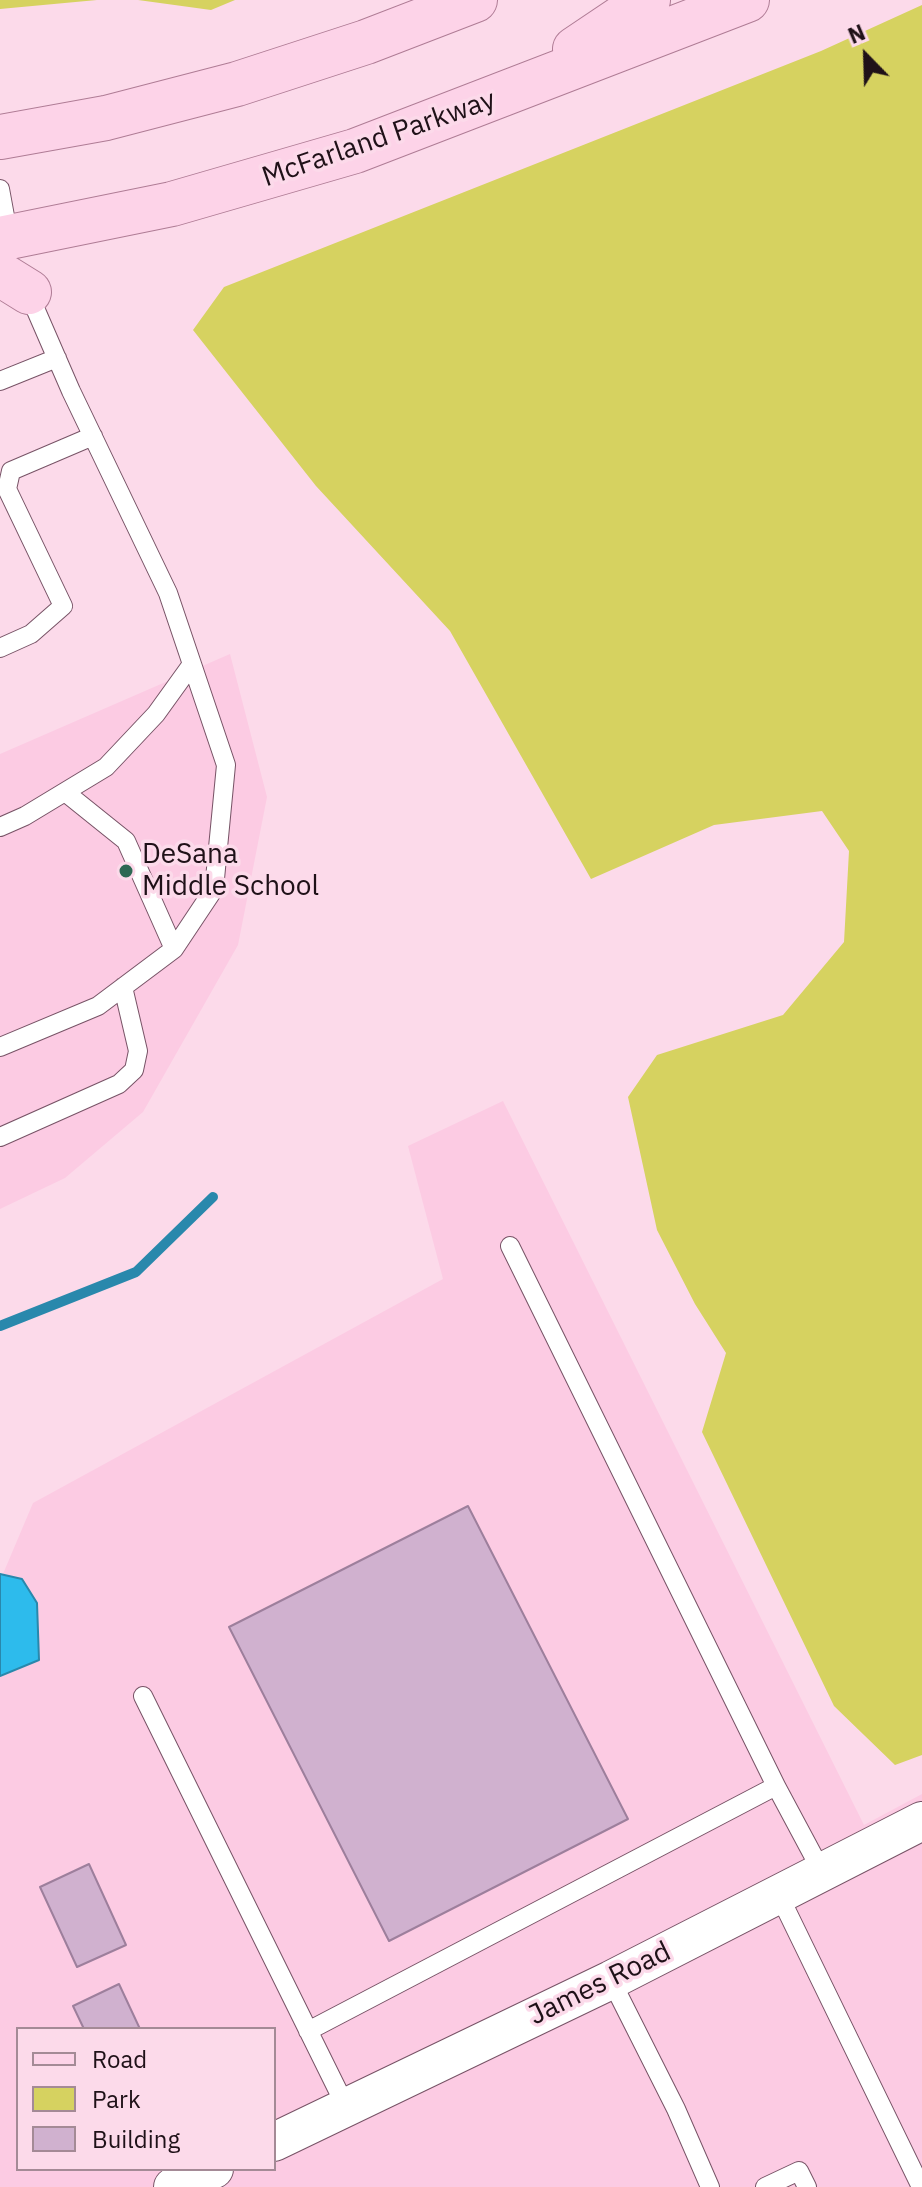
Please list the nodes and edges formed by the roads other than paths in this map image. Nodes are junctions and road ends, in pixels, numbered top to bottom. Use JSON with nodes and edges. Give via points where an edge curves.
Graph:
{"nodes":[{"id":1,"x":475,"y":0,"type":"edge"},
{"id":2,"x":648,"y":0,"type":"edge"},
{"id":3,"x":747,"y":0,"type":"edge"},
{"id":4,"x":522,"y":89,"type":"junction"},
{"id":5,"x":0,"y":137,"type":"edge"},
{"id":6,"x":0,"y":189,"type":"edge"},
{"id":7,"x":12,"y":260,"type":"edge"},
{"id":8,"x":57,"y":358,"type":"junction"},
{"id":9,"x":0,"y":381,"type":"edge"},
{"id":10,"x":93,"y":436,"type":"junction"},
{"id":11,"x":0,"y":648,"type":"edge"},
{"id":12,"x":192,"y":664,"type":"junction"},
{"id":13,"x":65,"y":792,"type":"junction"},
{"id":14,"x":0,"y":827,"type":"edge"},
{"id":15,"x":174,"y":949,"type":"junction"},
{"id":16,"x":123,"y":987,"type":"junction"},
{"id":17,"x":0,"y":1047,"type":"edge"},
{"id":18,"x":0,"y":1137,"type":"edge"},
{"id":19,"x":510,"y":1246,"type":"dead end"},
{"id":20,"x":143,"y":1696,"type":"dead end"},
{"id":21,"x":776,"y":1786,"type":"junction"},
{"id":22,"x":922,"y":1821,"type":"edge"},
{"id":23,"x":822,"y":1872,"type":"junction"},
{"id":24,"x":779,"y":1895,"type":"junction"},
{"id":25,"x":611,"y":1980,"type":"junction"},
{"id":26,"x":308,"y":2031,"type":"junction"},
{"id":27,"x":346,"y":2107,"type":"junction"},
{"id":28,"x":276,"y":2141,"type":"edge"},
{"id":29,"x":209,"y":2171,"type":"edge"},
{"id":30,"x":173,"y":2187,"type":"edge"},
{"id":31,"x":710,"y":2187,"type":"edge"},
{"id":32,"x":765,"y":2187,"type":"edge"},
{"id":33,"x":807,"y":2187,"type":"edge"},
{"id":34,"x":921,"y":2187,"type":"edge"}],
"edges":[{"from":1,"to":5,"type":"main road","via":[[237,84],[106,118]]},
{"from":2,"to":4,"type":"main road"},
{"from":3,"to":4,"type":"main road","name":"McFarland Parkway"},
{"from":4,"to":7,"type":"main road","name":"McFarland Parkway","via":[[294,171],[116,217]]},
{"from":6,"to":7,"type":"lane"},
{"from":7,"to":8,"type":"lane"},
{"from":8,"to":9,"type":"lane"},
{"from":8,"to":10,"type":"lane"},
{"from":10,"to":11,"type":"lane","via":[[11,471],[7,489],[63,606],[31,634]]},
{"from":10,"to":12,"type":"lane","via":[[168,593]]},
{"from":12,"to":13,"type":"lane","via":[[156,714],[106,767]]},
{"from":12,"to":15,"type":"lane","via":[[226,765],[214,889]]},
{"from":13,"to":14,"type":"lane"},
{"from":13,"to":15,"type":"lane","via":[[126,841]]},
{"from":15,"to":16,"type":"lane"},
{"from":16,"to":17,"type":"lane","via":[[98,1006]]},
{"from":16,"to":18,"type":"lane","via":[[138,1051],[134,1070],[119,1084]]},
{"from":19,"to":21,"type":"lane"},
{"from":20,"to":26,"type":"lane"},
{"from":21,"to":23,"type":"lane"},
{"from":21,"to":26,"type":"lane"},
{"from":22,"to":23,"type":"street","name":"James Road"},
{"from":23,"to":24,"type":"street","name":"James Road"},
{"from":24,"to":25,"type":"street","name":"James Road"},
{"from":24,"to":34,"type":"lane"},
{"from":25,"to":27,"type":"street","name":"James Road"},
{"from":25,"to":31,"type":"lane"},
{"from":26,"to":27,"type":"lane"},
{"from":27,"to":28,"type":"street","name":"James Road"},
{"from":29,"to":30,"type":"street"},
{"from":32,"to":33,"type":"lane","via":[[799,2171]]}]}
